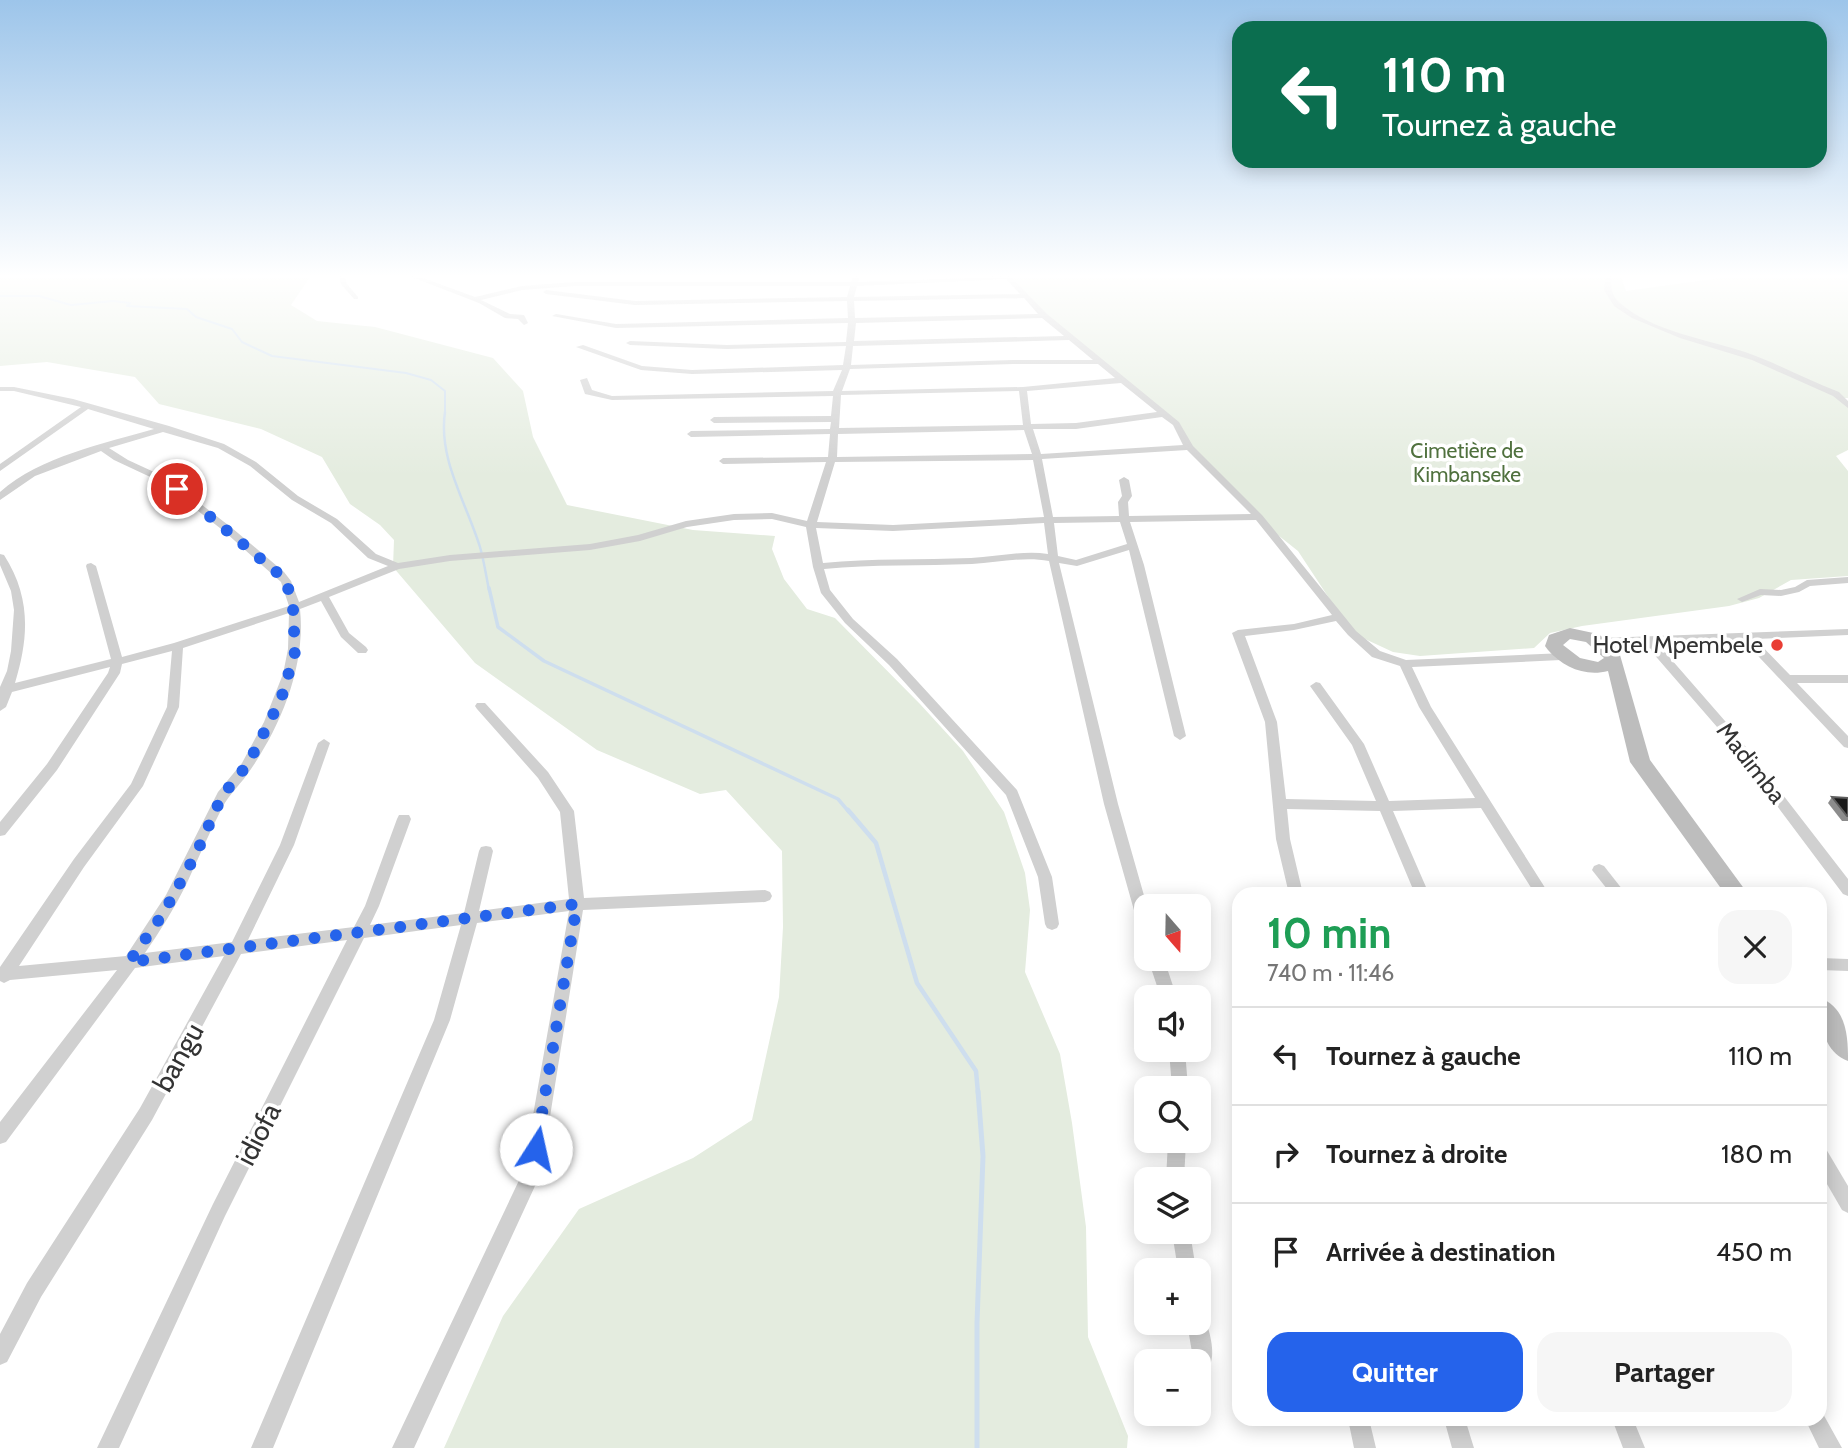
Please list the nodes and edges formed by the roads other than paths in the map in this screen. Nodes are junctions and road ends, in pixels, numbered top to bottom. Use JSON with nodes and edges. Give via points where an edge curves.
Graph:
{"nodes":[{"id":1,"x":849,"y":342,"type":"edge"},
{"id":2,"x":958,"y":342,"type":"edge"},
{"id":3,"x":1076,"y":342,"type":"edge"},
{"id":4,"x":1697,"y":342,"type":"edge"},
{"id":5,"x":630,"y":344,"type":"dead end"},
{"id":6,"x":849,"y":345,"type":"junction"},
{"id":7,"x":580,"y":346,"type":"dead end"},
{"id":8,"x":1100,"y":362,"type":"junction"},
{"id":9,"x":847,"y":367,"type":"junction"},
{"id":10,"x":584,"y":380,"type":"dead end"},
{"id":11,"x":1124,"y":380,"type":"junction"},
{"id":12,"x":0,"y":389,"type":"edge"},
{"id":13,"x":1023,"y":389,"type":"junction"},
{"id":14,"x":837,"y":392,"type":"junction"},
{"id":15,"x":87,"y":406,"type":"junction"},
{"id":16,"x":1848,"y":406,"type":"edge"},
{"id":17,"x":1164,"y":414,"type":"junction"},
{"id":18,"x":714,"y":420,"type":"dead end"},
{"id":19,"x":834,"y":425,"type":"junction"},
{"id":20,"x":1027,"y":427,"type":"junction"},
{"id":21,"x":167,"y":428,"type":"junction"},
{"id":22,"x":691,"y":434,"type":"dead end"},
{"id":23,"x":1189,"y":447,"type":"junction"},
{"id":24,"x":103,"y":448,"type":"junction"},
{"id":25,"x":0,"y":453,"type":"edge"},
{"id":26,"x":13,"y":456,"type":"junction"},
{"id":27,"x":1037,"y":457,"type":"junction"},
{"id":28,"x":832,"y":459,"type":"junction"},
{"id":29,"x":723,"y":461,"type":"dead end"},
{"id":30,"x":0,"y":468,"type":"edge"},
{"id":31,"x":1124,"y":480,"type":"dead end"},
{"id":32,"x":0,"y":497,"type":"edge"},
{"id":33,"x":1259,"y":517,"type":"junction"},
{"id":34,"x":1124,"y":519,"type":"junction"},
{"id":35,"x":1049,"y":520,"type":"junction"},
{"id":36,"x":811,"y":525,"type":"junction"},
{"id":37,"x":1133,"y":545,"type":"junction"},
{"id":38,"x":0,"y":557,"type":"edge"},
{"id":39,"x":1052,"y":558,"type":"junction"},
{"id":40,"x":91,"y":566,"type":"dead end"},
{"id":41,"x":397,"y":566,"type":"junction"},
{"id":42,"x":818,"y":567,"type":"junction"},
{"id":43,"x":1848,"y":579,"type":"edge"},
{"id":44,"x":323,"y":594,"type":"junction"},
{"id":45,"x":1742,"y":599,"type":"dead end"},
{"id":46,"x":293,"y":608,"type":"junction"},
{"id":47,"x":1338,"y":617,"type":"junction"},
{"id":48,"x":1848,"y":632,"type":"edge"},
{"id":49,"x":1747,"y":637,"type":"junction"},
{"id":50,"x":1648,"y":639,"type":"junction"},
{"id":51,"x":1602,"y":642,"type":"junction"},
{"id":52,"x":178,"y":646,"type":"junction"},
{"id":53,"x":362,"y":650,"type":"dead end"},
{"id":54,"x":1562,"y":656,"type":"junction"},
{"id":55,"x":1613,"y":660,"type":"junction"},
{"id":56,"x":117,"y":661,"type":"junction"},
{"id":57,"x":1405,"y":664,"type":"junction"},
{"id":58,"x":1588,"y":667,"type":"junction"},
{"id":59,"x":1786,"y":679,"type":"junction"},
{"id":60,"x":1848,"y":679,"type":"edge"},
{"id":61,"x":1316,"y":686,"type":"dead end"},
{"id":62,"x":1622,"y":687,"type":"junction"},
{"id":63,"x":4,"y":690,"type":"edge"},
{"id":64,"x":481,"y":706,"type":"dead end"},
{"id":65,"x":0,"y":707,"type":"edge"},
{"id":66,"x":1180,"y":736,"type":"dead end"},
{"id":67,"x":324,"y":743,"type":"dead end"},
{"id":68,"x":1848,"y":744,"type":"edge"},
{"id":69,"x":1485,"y":803,"type":"junction"},
{"id":70,"x":1280,"y":804,"type":"junction"},
{"id":71,"x":1386,"y":806,"type":"junction"},
{"id":72,"x":404,"y":819,"type":"dead end"},
{"id":73,"x":0,"y":831,"type":"edge"},
{"id":74,"x":486,"y":851,"type":"dead end"},
{"id":75,"x":1600,"y":870,"type":"dead end"},
{"id":76,"x":1294,"y":887,"type":"edge"},
{"id":77,"x":1419,"y":887,"type":"edge"},
{"id":78,"x":1538,"y":887,"type":"edge"},
{"id":79,"x":1613,"y":887,"type":"edge"},
{"id":80,"x":1732,"y":887,"type":"edge"},
{"id":81,"x":1848,"y":890,"type":"edge"},
{"id":82,"x":1136,"y":894,"type":"edge"},
{"id":83,"x":765,"y":896,"type":"dead end"},
{"id":84,"x":577,"y":904,"type":"junction"},
{"id":85,"x":471,"y":917,"type":"junction"},
{"id":86,"x":1052,"y":924,"type":"dead end"},
{"id":87,"x":359,"y":931,"type":"junction"},
{"id":88,"x":237,"y":947,"type":"junction"},
{"id":89,"x":129,"y":962,"type":"junction"},
{"id":90,"x":1827,"y":964,"type":"edge"},
{"id":91,"x":1848,"y":965,"type":"edge"},
{"id":92,"x":2,"y":976,"type":"edge"},
{"id":93,"x":1827,"y":1019,"type":"edge"},
{"id":94,"x":1848,"y":1049,"type":"edge"},
{"id":95,"x":0,"y":1136,"type":"edge"},
{"id":96,"x":1827,"y":1168,"type":"edge"},
{"id":97,"x":1848,"y":1205,"type":"edge"},
{"id":98,"x":0,"y":1355,"type":"edge"},
{"id":99,"x":1360,"y":1426,"type":"edge"},
{"id":100,"x":1456,"y":1426,"type":"edge"},
{"id":101,"x":1625,"y":1426,"type":"edge"},
{"id":102,"x":1819,"y":1426,"type":"edge"},
{"id":103,"x":108,"y":1448,"type":"edge"},
{"id":104,"x":262,"y":1448,"type":"edge"},
{"id":105,"x":402,"y":1448,"type":"edge"},
{"id":106,"x":1365,"y":1448,"type":"edge"},
{"id":107,"x":1463,"y":1448,"type":"edge"},
{"id":108,"x":1634,"y":1448,"type":"edge"},
{"id":109,"x":1830,"y":1448,"type":"edge"}],
"edges":[{"from":1,"to":6,"type":"street"},
{"from":2,"to":6,"type":"street"},
{"from":3,"to":8,"type":"street"},
{"from":4,"to":16,"type":"street","via":[[1745,355],[1841,398]]},
{"from":5,"to":6,"type":"street"},
{"from":6,"to":9,"type":"street"},
{"from":7,"to":9,"type":"street","via":[[641,368],[668,371]]},
{"from":8,"to":9,"type":"street"},
{"from":8,"to":11,"type":"street"},
{"from":9,"to":14,"type":"street"},
{"from":10,"to":14,"type":"street","via":[[588,392],[612,398]]},
{"from":11,"to":13,"type":"street"},
{"from":11,"to":17,"type":"street"},
{"from":12,"to":15,"type":"street","via":[[24,390]]},
{"from":13,"to":14,"type":"street"},
{"from":13,"to":20,"type":"street"},
{"from":14,"to":19,"type":"street"},
{"from":15,"to":21,"type":"street"},
{"from":15,"to":26,"type":"street"},
{"from":17,"to":20,"type":"street"},
{"from":17,"to":23,"type":"street","via":[[1176,424]]},
{"from":18,"to":19,"type":"street"},
{"from":19,"to":20,"type":"street"},
{"from":19,"to":22,"type":"street"},
{"from":19,"to":28,"type":"street"},
{"from":20,"to":27,"type":"street"},
{"from":21,"to":24,"type":"street"},
{"from":21,"to":41,"type":"street","via":[[221,446],[253,464],[295,498],[334,521],[372,556]]},
{"from":23,"to":27,"type":"street"},
{"from":23,"to":33,"type":"street"},
{"from":24,"to":32,"type":"street","via":[[52,466]]},
{"from":24,"to":46,"type":"street","via":[[117,460],[166,481],[201,507],[286,580]]},
{"from":25,"to":26,"type":"street"},
{"from":26,"to":30,"type":"street"},
{"from":27,"to":28,"type":"street"},
{"from":27,"to":35,"type":"street"},
{"from":28,"to":29,"type":"street"},
{"from":28,"to":36,"type":"street"},
{"from":31,"to":34,"type":"street"},
{"from":33,"to":34,"type":"street"},
{"from":33,"to":47,"type":"street"},
{"from":34,"to":35,"type":"street"},
{"from":34,"to":37,"type":"street"},
{"from":35,"to":36,"type":"street","via":[[893,528]]},
{"from":35,"to":39,"type":"street"},
{"from":36,"to":41,"type":"street","via":[[772,516],[734,517],[590,547]]},
{"from":36,"to":42,"type":"street"},
{"from":37,"to":39,"type":"street","via":[[1077,563]]},
{"from":37,"to":66,"type":"street"},
{"from":38,"to":63,"type":"street","via":[[19,596],[17,648]]},
{"from":39,"to":42,"type":"street","via":[[1035,555]]},
{"from":39,"to":82,"type":"street"},
{"from":40,"to":56,"type":"street"},
{"from":41,"to":44,"type":"street"},
{"from":42,"to":86,"type":"street","via":[[825,591],[849,621],[893,662],[1012,793],[1045,877]]},
{"from":43,"to":45,"type":"street","via":[[1807,583],[1799,589],[1760,592]]},
{"from":44,"to":46,"type":"street"},
{"from":44,"to":53,"type":"street","via":[[345,635]]},
{"from":46,"to":52,"type":"street"},
{"from":46,"to":89,"type":"street","via":[[295,652],[281,699],[248,764],[222,796],[163,914]]},
{"from":47,"to":57,"type":"street","via":[[1376,654]]},
{"from":47,"to":70,"type":"street","via":[[1238,633],[1271,722]]},
{"from":48,"to":49,"type":"street"},
{"from":49,"to":50,"type":"street"},
{"from":49,"to":59,"type":"street"},
{"from":50,"to":51,"type":"street"},
{"from":50,"to":81,"type":"street","name":"Madimba","via":[[1728,732]]},
{"from":51,"to":54,"type":"street","via":[[1562,634],[1554,646]]},
{"from":51,"to":55,"type":"street"},
{"from":52,"to":56,"type":"street"},
{"from":52,"to":92,"type":"street","via":[[173,707],[136,786]]},
{"from":54,"to":57,"type":"street"},
{"from":54,"to":58,"type":"street"},
{"from":55,"to":58,"type":"street"},
{"from":55,"to":62,"type":"street"},
{"from":56,"to":63,"type":"street"},
{"from":56,"to":73,"type":"street","via":[[80,727]]},
{"from":57,"to":69,"type":"street","via":[[1425,707]]},
{"from":58,"to":62,"type":"street"},
{"from":59,"to":60,"type":"street"},
{"from":59,"to":68,"type":"street"},
{"from":61,"to":71,"type":"street","via":[[1358,744]]},
{"from":62,"to":80,"type":"street","via":[[1640,762]]},
{"from":63,"to":65,"type":"street"},
{"from":64,"to":84,"type":"street","via":[[567,811]]},
{"from":67,"to":88,"type":"street","name":"bangu","via":[[287,845]]},
{"from":69,"to":71,"type":"street"},
{"from":69,"to":78,"type":"street"},
{"from":70,"to":71,"type":"street"},
{"from":70,"to":76,"type":"street"},
{"from":71,"to":77,"type":"street"},
{"from":72,"to":87,"type":"street","name":"idiofa"},
{"from":74,"to":85,"type":"street"},
{"from":75,"to":79,"type":"street"},
{"from":83,"to":84,"type":"street"},
{"from":84,"to":85,"type":"street"},
{"from":84,"to":105,"type":"street","via":[[532,1173]]},
{"from":85,"to":87,"type":"street"},
{"from":85,"to":104,"type":"street","via":[[442,1020]]},
{"from":87,"to":88,"type":"street"},
{"from":87,"to":103,"type":"street","name":"idiofa","via":[[219,1210]]},
{"from":88,"to":89,"type":"street"},
{"from":88,"to":98,"type":"street","name":"bangu","via":[[146,1114],[34,1290]]},
{"from":89,"to":92,"type":"street"},
{"from":89,"to":95,"type":"street"},
{"from":90,"to":91,"type":"street"},
{"from":93,"to":94,"type":"street"},
{"from":96,"to":97,"type":"street"},
{"from":99,"to":106,"type":"street"},
{"from":100,"to":107,"type":"street"},
{"from":101,"to":108,"type":"street"},
{"from":102,"to":109,"type":"street"}]}
